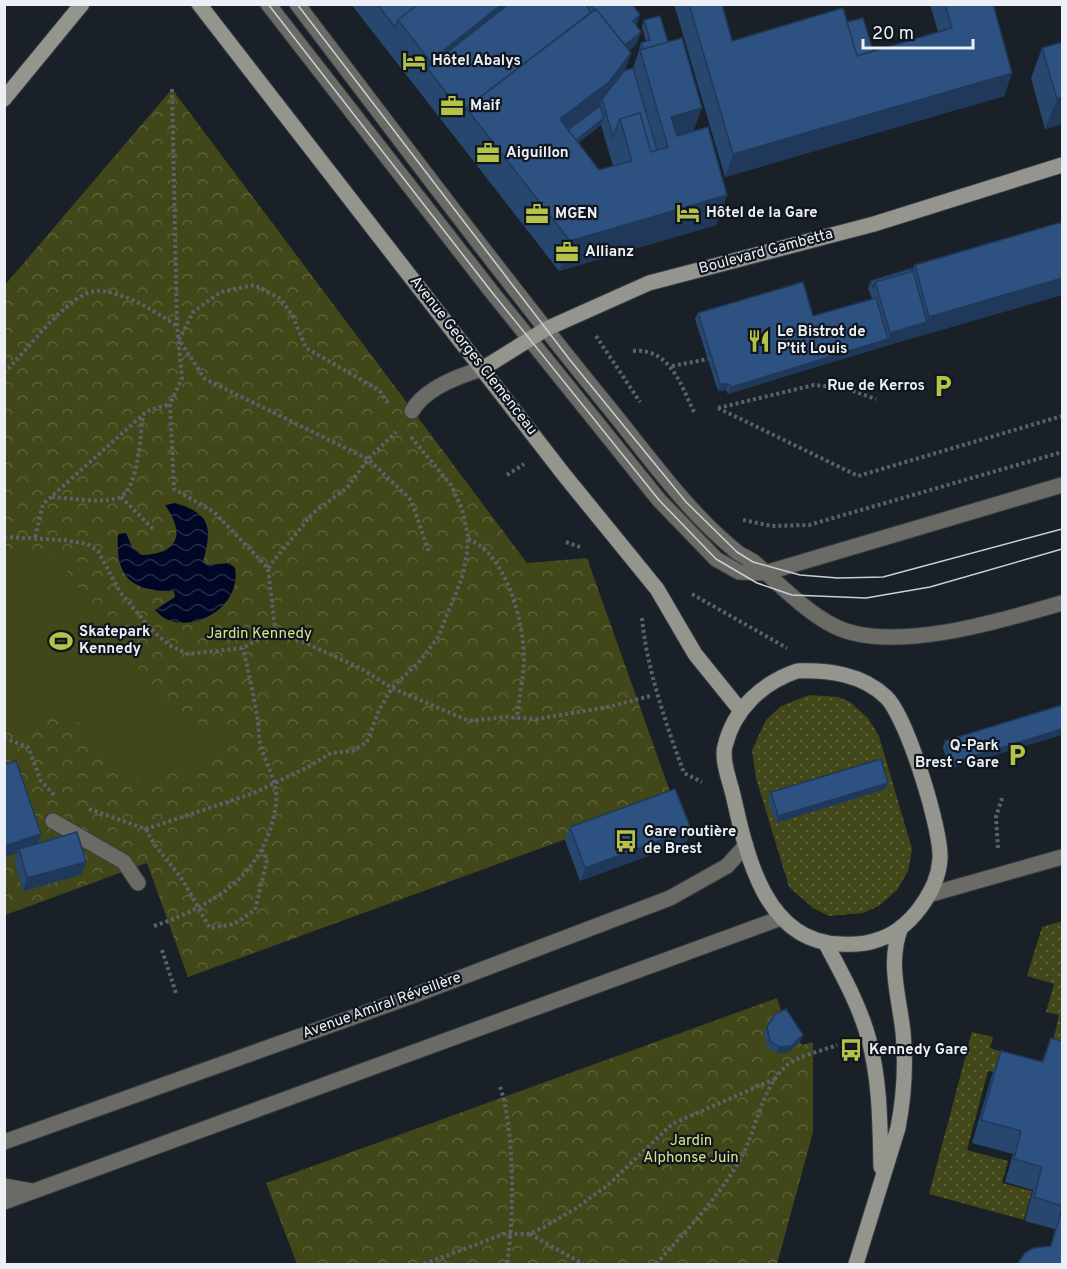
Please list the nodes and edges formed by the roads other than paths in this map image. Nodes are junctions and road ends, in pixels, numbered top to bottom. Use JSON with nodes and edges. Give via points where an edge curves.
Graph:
{"nodes":[{"id":1,"x":82,"y":4,"type":"edge"},
{"id":2,"x":200,"y":4,"type":"edge"},
{"id":3,"x":268,"y":4,"type":"edge"},
{"id":4,"x":297,"y":4,"type":"edge"},
{"id":5,"x":5,"y":99,"type":"edge"},
{"id":6,"x":1062,"y":165,"type":"edge"},
{"id":7,"x":546,"y":329,"type":"junction"},
{"id":8,"x":531,"y":339,"type":"junction"},
{"id":9,"x":482,"y":369,"type":"junction"},
{"id":10,"x":408,"y":418,"type":"road end"},
{"id":11,"x":1062,"y":485,"type":"edge"},
{"id":12,"x":765,"y":573,"type":"junction"},
{"id":13,"x":1062,"y":603,"type":"edge"},
{"id":14,"x":741,"y":711,"type":"junction"},
{"id":15,"x":53,"y":821,"type":"dead end"},
{"id":16,"x":746,"y":845,"type":"junction"},
{"id":17,"x":1062,"y":857,"type":"edge"},
{"id":18,"x":138,"y":883,"type":"dead end"},
{"id":19,"x":928,"y":895,"type":"junction"},
{"id":20,"x":781,"y":918,"type":"junction"},
{"id":21,"x":901,"y":927,"type":"junction"},
{"id":22,"x":826,"y":944,"type":"junction"},
{"id":23,"x":4,"y":1142,"type":"edge"},
{"id":24,"x":881,"y":1178,"type":"junction"},
{"id":25,"x":4,"y":1186,"type":"edge"},
{"id":26,"x":32,"y":1191,"type":"junction"},
{"id":27,"x":4,"y":1202,"type":"edge"},
{"id":28,"x":856,"y":1264,"type":"edge"}],
"edges":[{"from":1,"to":5,"type":"main road"},
{"from":2,"to":9,"type":"main road","name":"Avenue Georges Clemenceau"},
{"from":3,"to":8,"type":"street"},
{"from":4,"to":7,"type":"street"},
{"from":6,"to":7,"type":"main road","name":"Boulevard Gambetta","via":[[874,224],[649,283]]},
{"from":7,"to":8,"type":"main road","name":"Boulevard Gambetta"},
{"from":7,"to":12,"type":"street","via":[[686,502],[737,552]]},
{"from":8,"to":9,"type":"main road","name":"Boulevard Gambetta"},
{"from":8,"to":12,"type":"street","via":[[659,500],[716,559],[739,572]]},
{"from":9,"to":10,"type":"street","via":[[430,391],[418,400]]},
{"from":9,"to":14,"type":"main road","name":"Avenue Georges Clemenceau","via":[[657,589],[695,654]]},
{"from":11,"to":12,"type":"street"},
{"from":12,"to":13,"type":"street","via":[[834,626],[880,637],[921,636],[990,624]]},
{"from":14,"to":16,"type":"main road","via":[[724,749]]},
{"from":14,"to":19,"type":"main road","via":[[762,688],[797,671],[847,675],[887,698],[901,716],[908,734],[939,840],[940,860]]},
{"from":15,"to":18,"type":"street","via":[[124,862]]},
{"from":16,"to":20,"type":"main road","via":[[764,894]]},
{"from":16,"to":23,"type":"street","name":"Avenue Amiral Réveillère","via":[[727,866],[670,898],[415,995]]},
{"from":17,"to":19,"type":"street"},
{"from":19,"to":21,"type":"main road"},
{"from":20,"to":22,"type":"main road","via":[[809,938]]},
{"from":20,"to":26,"type":"street"},
{"from":21,"to":22,"type":"main road","via":[[882,939],[863,944]]},
{"from":21,"to":24,"type":"main road","via":[[895,942],[893,972],[903,1033],[902,1106]]},
{"from":22,"to":24,"type":"main road","via":[[869,1039],[877,1080]]},
{"from":24,"to":28,"type":"main road"},
{"from":25,"to":26,"type":"street"},
{"from":26,"to":27,"type":"street"}]}
